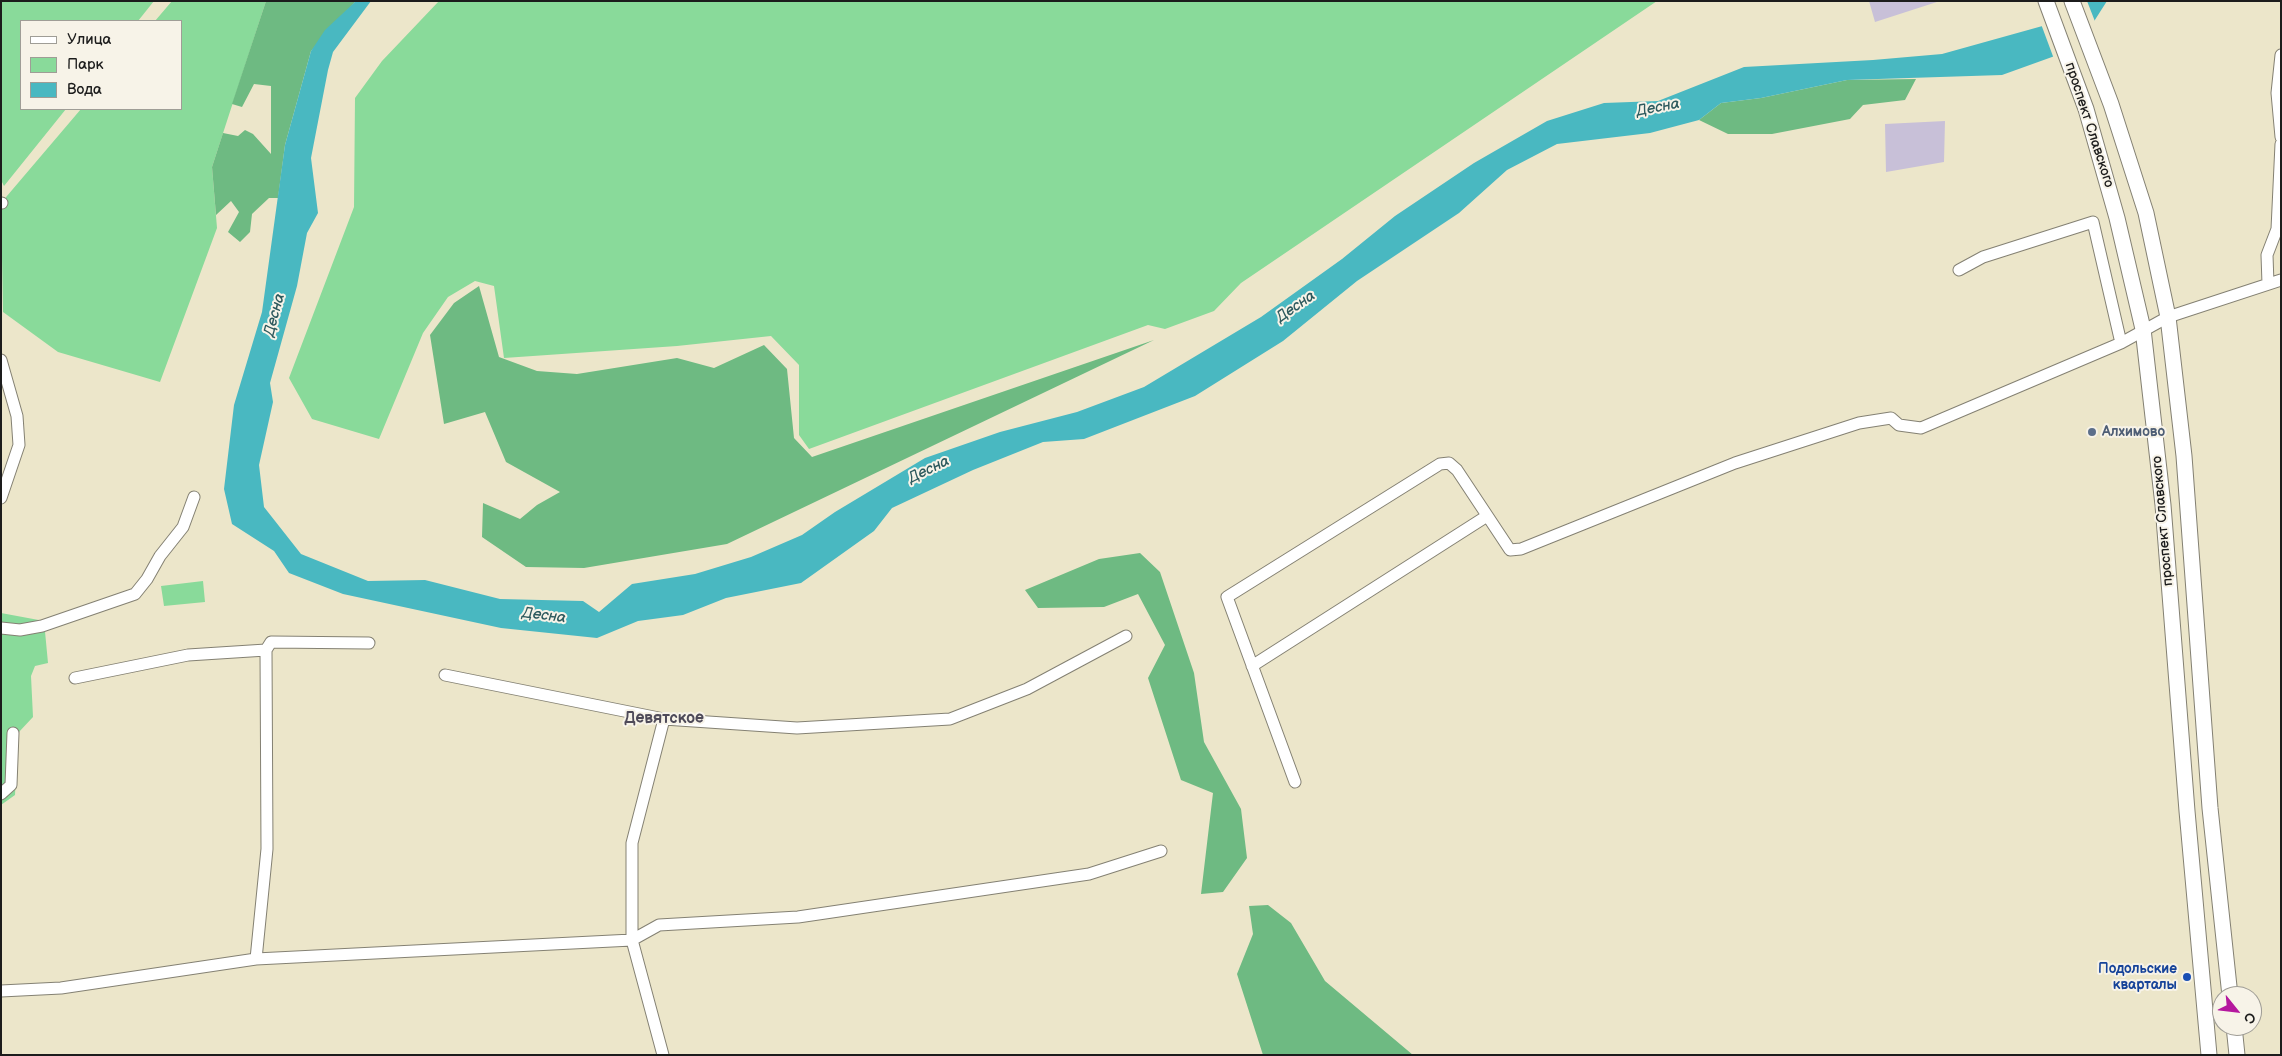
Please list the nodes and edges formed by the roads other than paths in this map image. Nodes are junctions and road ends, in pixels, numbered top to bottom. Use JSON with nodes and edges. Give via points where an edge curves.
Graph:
{"nodes":[{"id":1,"x":2046,"y":1,"type":"edge"},
{"id":2,"x":2072,"y":1,"type":"edge"},
{"id":3,"x":2281,"y":55,"type":"edge"},
{"id":4,"x":2281,"y":137,"type":"edge"},
{"id":5,"x":2281,"y":144,"type":"edge"},
{"id":6,"x":1959,"y":270,"type":"dead end"},
{"id":7,"x":2281,"y":280,"type":"edge"},
{"id":8,"x":2268,"y":284,"type":"junction"},
{"id":9,"x":2168,"y":317,"type":"junction"},
{"id":10,"x":2143,"y":329,"type":"junction"},
{"id":11,"x":2121,"y":343,"type":"junction"},
{"id":12,"x":1,"y":360,"type":"edge"},
{"id":13,"x":194,"y":497,"type":"dead end"},
{"id":14,"x":1,"y":498,"type":"edge"},
{"id":15,"x":1487,"y":516,"type":"junction"},
{"id":16,"x":1,"y":628,"type":"edge"},
{"id":17,"x":1126,"y":636,"type":"dead end"},
{"id":18,"x":369,"y":643,"type":"dead end"},
{"id":19,"x":266,"y":650,"type":"junction"},
{"id":20,"x":1252,"y":666,"type":"junction"},
{"id":21,"x":445,"y":675,"type":"dead end"},
{"id":22,"x":75,"y":678,"type":"dead end"},
{"id":23,"x":664,"y":719,"type":"junction"},
{"id":24,"x":13,"y":733,"type":"dead end"},
{"id":25,"x":1295,"y":782,"type":"dead end"},
{"id":26,"x":1,"y":794,"type":"edge"},
{"id":27,"x":1161,"y":851,"type":"dead end"},
{"id":28,"x":632,"y":940,"type":"junction"},
{"id":29,"x":256,"y":959,"type":"junction"},
{"id":30,"x":2229,"y":986,"type":"edge"},
{"id":31,"x":1,"y":991,"type":"edge"},
{"id":32,"x":2235,"y":1036,"type":"edge"},
{"id":33,"x":663,"y":1055,"type":"edge"},
{"id":34,"x":2209,"y":1055,"type":"edge"},
{"id":35,"x":2237,"y":1055,"type":"edge"}],
"edges":[{"from":1,"to":10,"type":"main road","name":"проспект Славского","via":[[2086,109],[2117,218]]},
{"from":2,"to":9,"type":"main road","name":"проспект Славского","via":[[2111,104],[2150,230]]},
{"from":3,"to":4,"type":"street","via":[[2277,93]]},
{"from":5,"to":8,"type":"street","via":[[2278,229],[2267,255]]},
{"from":6,"to":11,"type":"street","via":[[1983,257],[2093,222]]},
{"from":7,"to":8,"type":"street"},
{"from":8,"to":9,"type":"street"},
{"from":9,"to":10,"type":"street"},
{"from":9,"to":30,"type":"main road","name":"проспект Славского","via":[[2184,456],[2210,808]]},
{"from":10,"to":11,"type":"street"},
{"from":10,"to":34,"type":"main road","name":"проспект Славского","via":[[2163,505]]},
{"from":11,"to":15,"type":"street","via":[[1921,428],[1899,425],[1891,418],[1859,423],[1736,462],[1521,549],[1510,550]]},
{"from":12,"to":14,"type":"street","via":[[17,416],[19,445]]},
{"from":13,"to":16,"type":"street","via":[[183,527],[135,594],[42,626],[20,630]]},
{"from":15,"to":20,"type":"street"},
{"from":15,"to":20,"type":"street","via":[[1457,470],[1449,464],[1440,464],[1227,597]]},
{"from":17,"to":23,"type":"street","via":[[1027,689],[950,718],[797,728]]},
{"from":18,"to":19,"type":"street","via":[[271,642]]},
{"from":19,"to":22,"type":"street","via":[[188,655]]},
{"from":19,"to":29,"type":"street","via":[[267,849]]},
{"from":20,"to":25,"type":"street"},
{"from":21,"to":23,"type":"street"},
{"from":23,"to":28,"type":"street","via":[[632,843]]},
{"from":24,"to":26,"type":"street","via":[[11,785]]},
{"from":27,"to":28,"type":"street","via":[[1089,874],[798,917],[659,925]]},
{"from":28,"to":29,"type":"street"},
{"from":28,"to":33,"type":"street"},
{"from":29,"to":31,"type":"street","via":[[61,988]]},
{"from":32,"to":35,"type":"main road"}]}
